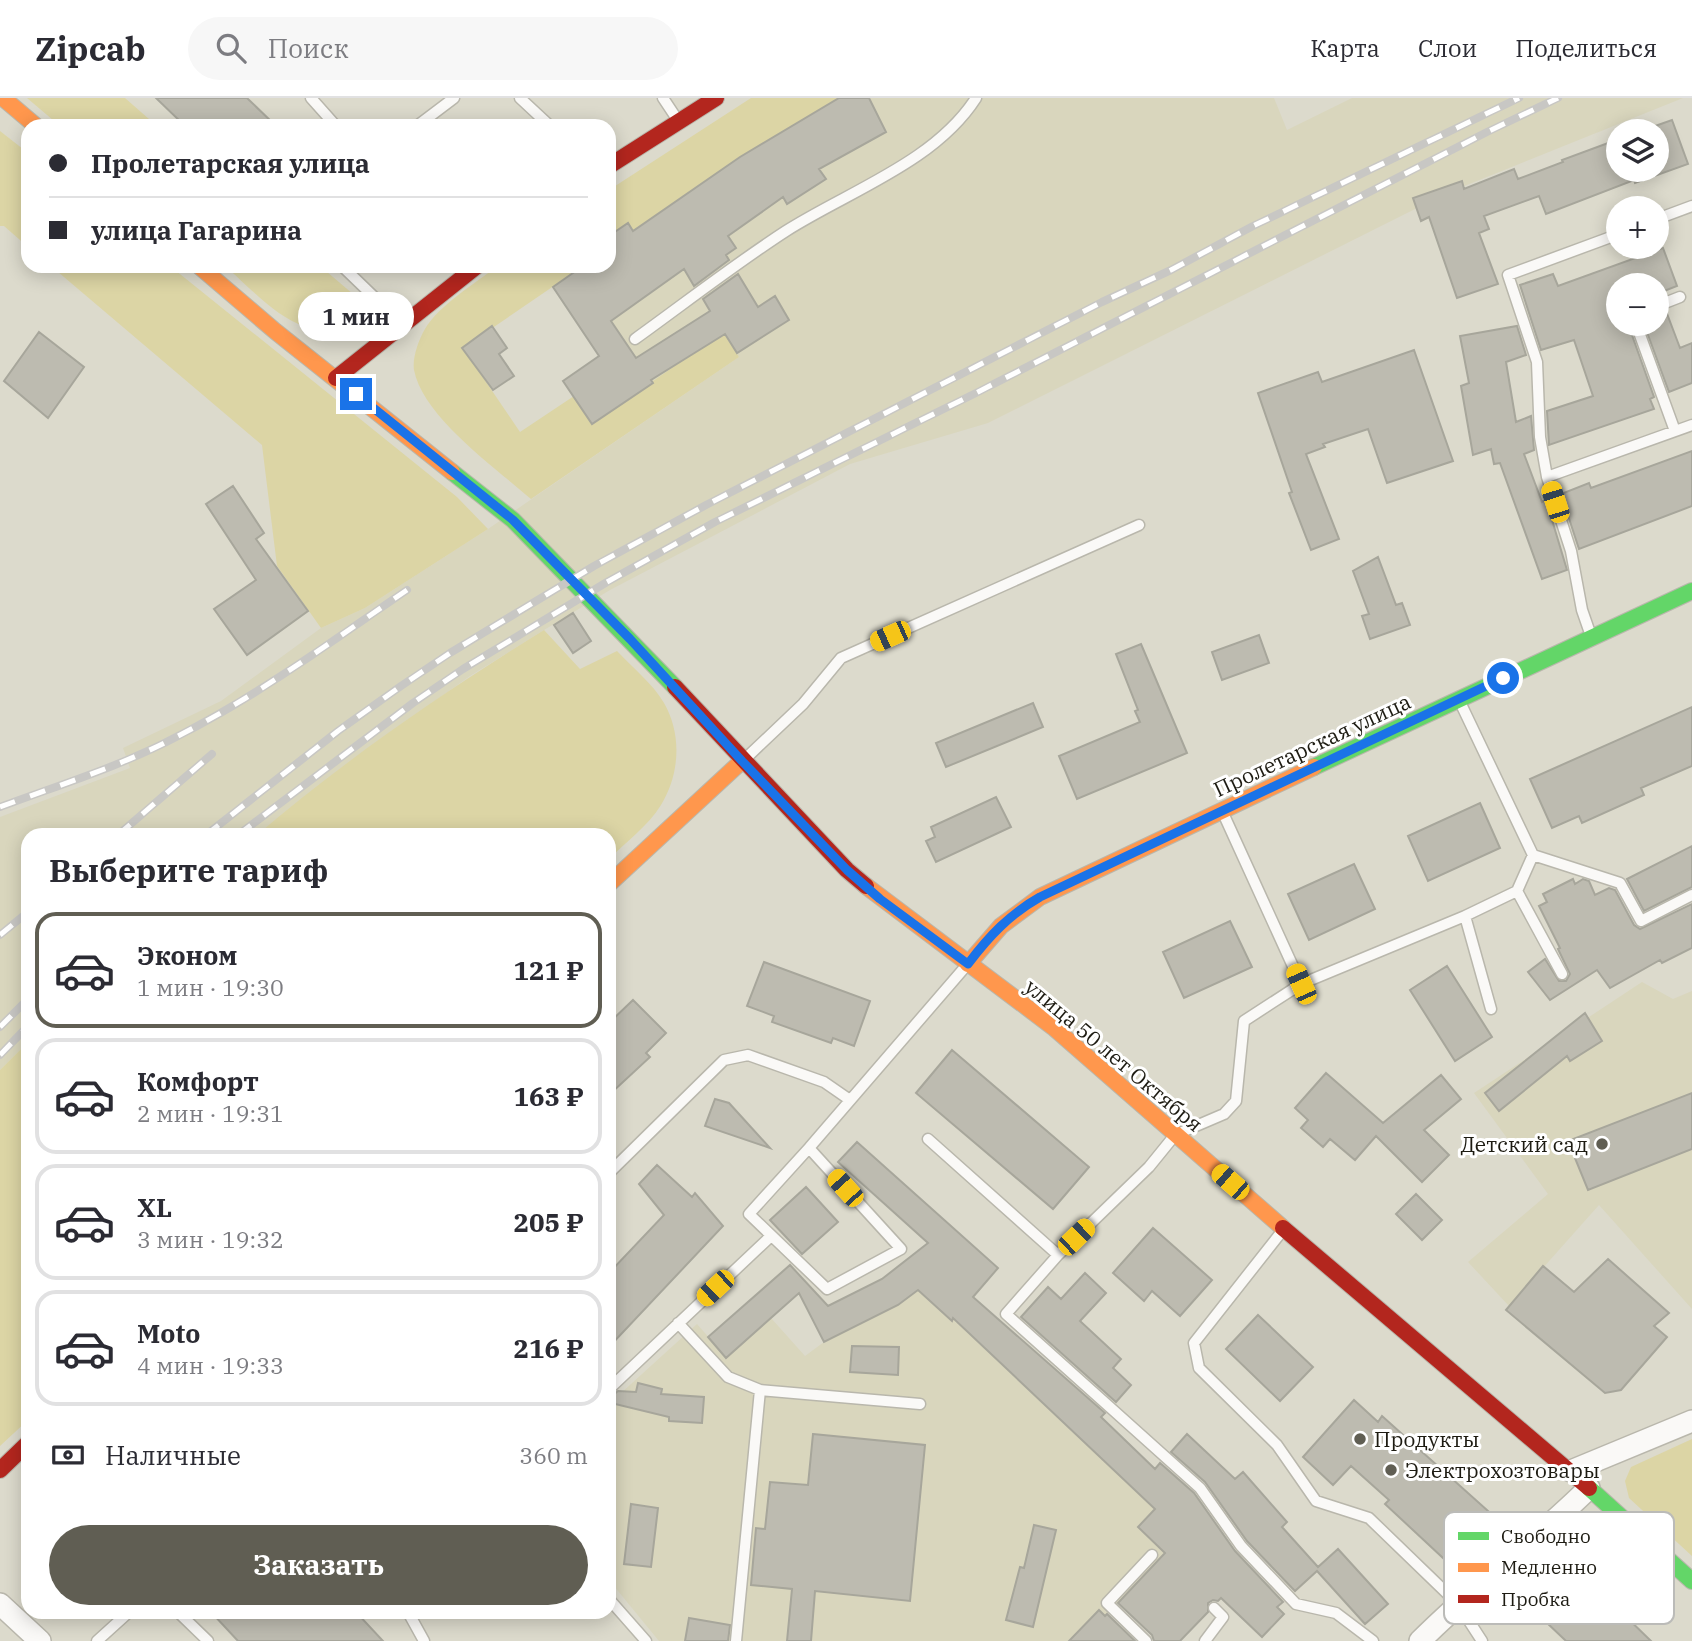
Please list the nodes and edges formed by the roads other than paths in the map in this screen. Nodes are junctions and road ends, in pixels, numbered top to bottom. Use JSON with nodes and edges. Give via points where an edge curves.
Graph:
{"nodes":[{"id":1,"x":3,"y":98,"type":"edge"},
{"id":2,"x":311,"y":98,"type":"edge"},
{"id":3,"x":454,"y":98,"type":"edge"},
{"id":4,"x":520,"y":98,"type":"edge"},
{"id":5,"x":663,"y":98,"type":"edge"},
{"id":6,"x":716,"y":98,"type":"edge"},
{"id":7,"x":976,"y":98,"type":"edge"},
{"id":8,"x":28,"y":119,"type":"edge"},
{"id":9,"x":330,"y":119,"type":"edge"},
{"id":10,"x":426,"y":119,"type":"edge"},
{"id":11,"x":542,"y":119,"type":"edge"},
{"id":12,"x":678,"y":122,"type":"junction"},
{"id":13,"x":616,"y":162,"type":"edge"},
{"id":14,"x":1692,"y":206,"type":"edge"},
{"id":15,"x":1669,"y":215,"type":"edge"},
{"id":16,"x":1606,"y":239,"type":"edge"},
{"id":17,"x":207,"y":273,"type":"edge"},
{"id":18,"x":349,"y":273,"type":"edge"},
{"id":19,"x":468,"y":273,"type":"edge"},
{"id":20,"x":1680,"y":297,"type":"dead end"},
{"id":21,"x":1669,"y":301,"type":"edge"},
{"id":22,"x":403,"y":325,"type":"junction"},
{"id":23,"x":1640,"y":336,"type":"edge"},
{"id":24,"x":635,"y":339,"type":"dead end"},
{"id":25,"x":337,"y":378,"type":"junction"},
{"id":26,"x":1692,"y":425,"type":"edge"},
{"id":27,"x":1675,"y":431,"type":"junction"},
{"id":28,"x":1547,"y":477,"type":"junction"},
{"id":29,"x":1139,"y":525,"type":"dead end"},
{"id":30,"x":1692,"y":592,"type":"edge"},
{"id":31,"x":1592,"y":636,"type":"junction"},
{"id":32,"x":1459,"y":699,"type":"junction"},
{"id":33,"x":742,"y":761,"type":"junction"},
{"id":34,"x":1222,"y":810,"type":"junction"},
{"id":35,"x":1532,"y":855,"type":"junction"},
{"id":36,"x":616,"y":878,"type":"edge"},
{"id":37,"x":1517,"y":891,"type":"junction"},
{"id":38,"x":1692,"y":895,"type":"edge"},
{"id":39,"x":1465,"y":916,"type":"junction"},
{"id":40,"x":968,"y":964,"type":"junction"},
{"id":41,"x":1562,"y":974,"type":"dead end"},
{"id":42,"x":1301,"y":984,"type":"junction"},
{"id":43,"x":1491,"y":1009,"type":"dead end"},
{"id":44,"x":850,"y":1100,"type":"junction"},
{"id":45,"x":1175,"y":1135,"type":"junction"},
{"id":46,"x":928,"y":1139,"type":"dead end"},
{"id":47,"x":808,"y":1148,"type":"junction"},
{"id":48,"x":616,"y":1166,"type":"edge"},
{"id":49,"x":1284,"y":1229,"type":"junction"},
{"id":50,"x":771,"y":1236,"type":"junction"},
{"id":51,"x":1058,"y":1255,"type":"junction"},
{"id":52,"x":678,"y":1323,"type":"junction"},
{"id":53,"x":616,"y":1383,"type":"edge"},
{"id":54,"x":760,"y":1390,"type":"junction"},
{"id":55,"x":920,"y":1404,"type":"dead end"},
{"id":56,"x":1692,"y":1421,"type":"edge"},
{"id":57,"x":21,"y":1451,"type":"edge"},
{"id":58,"x":0,"y":1471,"type":"edge"},
{"id":59,"x":1571,"y":1471,"type":"junction"},
{"id":60,"x":1589,"y":1488,"type":"junction"},
{"id":61,"x":1565,"y":1512,"type":"edge"},
{"id":62,"x":1616,"y":1512,"type":"edge"},
{"id":63,"x":1152,"y":1555,"type":"dead end"},
{"id":64,"x":1674,"y":1565,"type":"edge"},
{"id":65,"x":1692,"y":1581,"type":"edge"},
{"id":66,"x":1444,"y":1590,"type":"edge"},
{"id":67,"x":0,"y":1604,"type":"edge"},
{"id":68,"x":616,"y":1607,"type":"edge"},
{"id":69,"x":1214,"y":1608,"type":"dead end"},
{"id":70,"x":1444,"y":1618,"type":"edge"},
{"id":71,"x":121,"y":1619,"type":"edge"},
{"id":72,"x":185,"y":1619,"type":"edge"},
{"id":73,"x":412,"y":1619,"type":"edge"},
{"id":74,"x":1471,"y":1624,"type":"edge"},
{"id":75,"x":40,"y":1641,"type":"edge"},
{"id":76,"x":97,"y":1641,"type":"edge"},
{"id":77,"x":208,"y":1641,"type":"edge"},
{"id":78,"x":424,"y":1641,"type":"edge"},
{"id":79,"x":646,"y":1641,"type":"edge"},
{"id":80,"x":736,"y":1641,"type":"edge"},
{"id":81,"x":1146,"y":1641,"type":"edge"},
{"id":82,"x":1205,"y":1641,"type":"edge"},
{"id":83,"x":1373,"y":1641,"type":"edge"},
{"id":84,"x":1420,"y":1641,"type":"edge"},
{"id":85,"x":1482,"y":1641,"type":"edge"}],
"edges":[{"from":1,"to":8,"type":"main road"},
{"from":2,"to":9,"type":"lane"},
{"from":3,"to":10,"type":"lane"},
{"from":4,"to":11,"type":"lane"},
{"from":5,"to":12,"type":"lane"},
{"from":6,"to":12,"type":"main road"},
{"from":7,"to":24,"type":"lane","via":[[942,138],[787,231]]},
{"from":12,"to":13,"type":"main road"},
{"from":14,"to":15,"type":"lane"},
{"from":16,"to":28,"type":"lane","via":[[1508,275],[1537,362],[1540,437]]},
{"from":17,"to":25,"type":"main road","name":"улица 50 лет Октября"},
{"from":18,"to":22,"type":"lane"},
{"from":19,"to":22,"type":"main road"},
{"from":20,"to":21,"type":"lane"},
{"from":22,"to":25,"type":"main road"},
{"from":23,"to":27,"type":"lane"},
{"from":25,"to":33,"type":"main road","name":"улица 50 лет Октября","via":[[513,520]]},
{"from":26,"to":27,"type":"lane"},
{"from":27,"to":28,"type":"lane"},
{"from":28,"to":31,"type":"lane"},
{"from":29,"to":33,"type":"lane","via":[[841,658],[803,704]]},
{"from":30,"to":31,"type":"main road","name":"Пролетарская улица"},
{"from":31,"to":32,"type":"main road","name":"Пролетарская улица"},
{"from":32,"to":34,"type":"main road","name":"Пролетарская улица"},
{"from":32,"to":35,"type":"lane"},
{"from":33,"to":36,"type":"main road"},
{"from":33,"to":40,"type":"main road","name":"улица 50 лет Октября","via":[[847,870]]},
{"from":34,"to":40,"type":"main road","name":"Пролетарская улица","via":[[1018,910],[990,934]]},
{"from":34,"to":42,"type":"lane"},
{"from":35,"to":37,"type":"lane"},
{"from":35,"to":38,"type":"lane","via":[[1620,883],[1641,921]]},
{"from":37,"to":39,"type":"lane"},
{"from":37,"to":41,"type":"lane"},
{"from":39,"to":42,"type":"lane"},
{"from":39,"to":43,"type":"lane"},
{"from":40,"to":44,"type":"lane"},
{"from":40,"to":45,"type":"main road","name":"улица 50 лет Октября","via":[[1053,1027]]},
{"from":42,"to":45,"type":"lane","via":[[1244,1021],[1236,1101],[1224,1114]]},
{"from":44,"to":47,"type":"lane"},
{"from":44,"to":48,"type":"lane","via":[[824,1082],[748,1055],[724,1060]]},
{"from":45,"to":49,"type":"main road","name":"улица 50 лет Октября"},
{"from":45,"to":51,"type":"lane","via":[[1149,1167]]},
{"from":46,"to":51,"type":"lane"},
{"from":47,"to":50,"type":"lane","via":[[749,1214]]},
{"from":47,"to":50,"type":"lane","via":[[901,1248],[827,1289]]},
{"from":49,"to":59,"type":"main road","name":"улица 50 лет Октября"},
{"from":49,"to":66,"type":"lane","via":[[1194,1343],[1199,1368],[1277,1445],[1316,1501],[1369,1518]]},
{"from":50,"to":52,"type":"lane"},
{"from":51,"to":83,"type":"lane","via":[[1006,1314],[1200,1488],[1241,1546],[1296,1604],[1336,1613]]},
{"from":52,"to":53,"type":"lane"},
{"from":52,"to":54,"type":"lane","via":[[728,1377]]},
{"from":54,"to":55,"type":"lane"},
{"from":54,"to":80,"type":"lane"},
{"from":56,"to":59,"type":"street"},
{"from":57,"to":58,"type":"main road"},
{"from":59,"to":60,"type":"main road","name":"улица 50 лет Октября"},
{"from":60,"to":61,"type":"street"},
{"from":60,"to":62,"type":"main road","name":"улица 50 лет Октября"},
{"from":63,"to":81,"type":"lane","via":[[1107,1603]]},
{"from":64,"to":65,"type":"main road","name":"улица 50 лет Октября"},
{"from":67,"to":75,"type":"street"},
{"from":68,"to":79,"type":"lane"},
{"from":69,"to":82,"type":"lane","via":[[1223,1617]]},
{"from":70,"to":84,"type":"street"},
{"from":71,"to":76,"type":"lane"},
{"from":72,"to":77,"type":"lane"},
{"from":73,"to":78,"type":"lane"},
{"from":74,"to":85,"type":"lane"}]}
